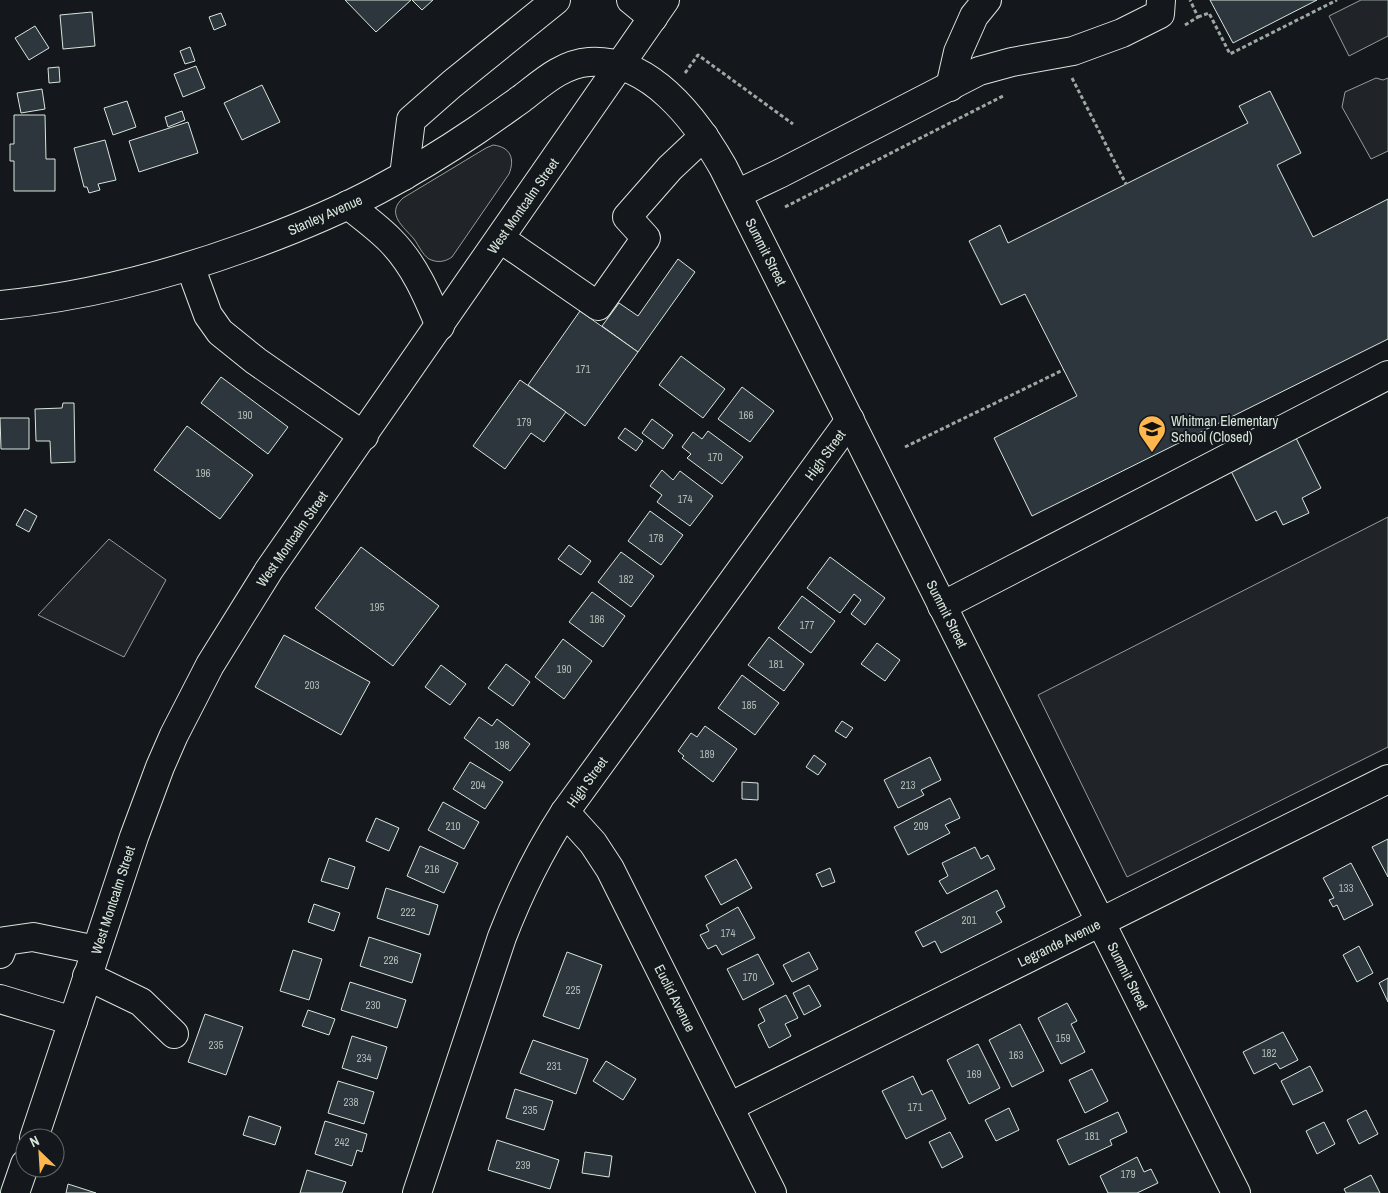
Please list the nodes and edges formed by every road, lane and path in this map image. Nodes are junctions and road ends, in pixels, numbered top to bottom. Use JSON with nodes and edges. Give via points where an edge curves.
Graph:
{"nodes":[{"id":1,"x":556,"y":0,"type":"edge"},
{"id":2,"x":631,"y":0,"type":"edge"},
{"id":3,"x":987,"y":0,"type":"edge"},
{"id":4,"x":1161,"y":0,"type":"edge"},
{"id":5,"x":1190,"y":0,"type":"edge"},
{"id":6,"x":1337,"y":0,"type":"edge"},
{"id":7,"x":659,"y":9,"type":"edge"},
{"id":8,"x":1198,"y":18,"type":"junction"},
{"id":9,"x":1182,"y":26,"type":"dead end"},
{"id":10,"x":620,"y":66,"type":"junction"},
{"id":11,"x":684,"y":74,"type":"dead end"},
{"id":12,"x":1078,"y":74,"type":"dead end"},
{"id":13,"x":950,"y":87,"type":"junction"},
{"id":14,"x":1007,"y":94,"type":"dead end"},
{"id":15,"x":793,"y":124,"type":"dead end"},
{"id":16,"x":704,"y":136,"type":"junction"},
{"id":17,"x":404,"y":176,"type":"junction"},
{"id":18,"x":1126,"y":184,"type":"dead end"},
{"id":19,"x":737,"y":194,"type":"junction"},
{"id":20,"x":348,"y":205,"type":"junction"},
{"id":21,"x":785,"y":207,"type":"dead end"},
{"id":22,"x":501,"y":239,"type":"junction"},
{"id":23,"x":190,"y":266,"type":"junction"},
{"id":24,"x":0,"y":305,"type":"edge"},
{"id":25,"x":440,"y":326,"type":"junction"},
{"id":26,"x":1063,"y":370,"type":"dead end"},
{"id":27,"x":1388,"y":375,"type":"edge"},
{"id":28,"x":850,"y":420,"type":"junction"},
{"id":29,"x":364,"y":436,"type":"junction"},
{"id":30,"x":905,"y":447,"type":"dead end"},
{"id":31,"x":942,"y":606,"type":"junction"},
{"id":32,"x":1388,"y":779,"type":"edge"},
{"id":33,"x":565,"y":812,"type":"junction"},
{"id":34,"x":1101,"y":922,"type":"junction"},
{"id":35,"x":96,"y":950,"type":"junction"},
{"id":36,"x":0,"y":954,"type":"edge"},
{"id":37,"x":87,"y":976,"type":"junction"},
{"id":38,"x":0,"y":999,"type":"edge"},
{"id":39,"x":73,"y":1021,"type":"junction"},
{"id":40,"x":174,"y":1034,"type":"dead end"},
{"id":41,"x":730,"y":1107,"type":"junction"},
{"id":42,"x":37,"y":1128,"type":"edge"},
{"id":43,"x":21,"y":1178,"type":"edge"},
{"id":44,"x":16,"y":1193,"type":"edge"},
{"id":45,"x":417,"y":1193,"type":"edge"},
{"id":46,"x":772,"y":1193,"type":"edge"},
{"id":47,"x":1236,"y":1193,"type":"edge"}],
"edges":[{"from":1,"to":17,"type":"street","via":[[411,120]]},
{"from":2,"to":7,"type":"street"},
{"from":3,"to":13,"type":"street","via":[[974,16],[958,52]]},
{"from":4,"to":13,"type":"street","via":[[1160,14],[1122,33],[1073,51],[979,70]]},
{"from":5,"to":8,"type":"path"},
{"from":6,"to":8,"type":"path","via":[[1230,54],[1209,12]]},
{"from":7,"to":10,"type":"street","name":"West Montcalm Street"},
{"from":8,"to":9,"type":"path"},
{"from":10,"to":16,"type":"street","name":"Summit Street","via":[[637,73],[668,95]]},
{"from":10,"to":17,"type":"street","name":"Stanley Avenue","via":[[588,62],[556,72],[477,130]]},
{"from":10,"to":22,"type":"street","name":"West Montcalm Street"},
{"from":11,"to":15,"type":"path","via":[[698,55]]},
{"from":12,"to":18,"type":"path","via":[[1071,76]]},
{"from":13,"to":19,"type":"street"},
{"from":14,"to":21,"type":"path"},
{"from":16,"to":19,"type":"street","name":"Summit Street"},
{"from":16,"to":22,"type":"street","via":[[670,168],[627,217],[646,238],[598,306]]},
{"from":17,"to":20,"type":"street","name":"Stanley Avenue"},
{"from":19,"to":28,"type":"street","name":"Summit Street"},
{"from":20,"to":23,"type":"street","name":"Stanley Avenue","via":[[274,237]]},
{"from":20,"to":25,"type":"street","via":[[402,254],[416,273]]},
{"from":22,"to":25,"type":"street","name":"West Montcalm Street"},
{"from":23,"to":24,"type":"street","name":"Stanley Avenue","via":[[93,290]]},
{"from":23,"to":29,"type":"street","via":[[208,315],[220,332]]},
{"from":25,"to":29,"type":"street","name":"West Montcalm Street"},
{"from":26,"to":30,"type":"path"},
{"from":27,"to":31,"type":"street"},
{"from":28,"to":31,"type":"street","name":"Summit Street"},
{"from":28,"to":33,"type":"street","name":"High Street"},
{"from":29,"to":35,"type":"street","name":"West Montcalm Street","via":[[265,576],[202,680],[160,768]]},
{"from":31,"to":34,"type":"street","name":"Summit Street"},
{"from":32,"to":34,"type":"street","name":"Legrande Avenue"},
{"from":33,"to":41,"type":"street","name":"Euclid Avenue","via":[[593,843],[610,869]]},
{"from":33,"to":45,"type":"street","name":"High Street","via":[[545,843],[514,906]]},
{"from":34,"to":41,"type":"street","name":"Legrande Avenue"},
{"from":34,"to":47,"type":"street","name":"Summit Street"},
{"from":35,"to":36,"type":"street","via":[[33,937],[5,941]]},
{"from":35,"to":37,"type":"street","name":"West Montcalm Street"},
{"from":37,"to":39,"type":"street","name":"West Montcalm Street"},
{"from":37,"to":40,"type":"street","via":[[141,1002]]},
{"from":38,"to":39,"type":"street"},
{"from":39,"to":42,"type":"street","name":"West Montcalm Street"},
{"from":41,"to":46,"type":"street","name":"Euclid Avenue"},
{"from":43,"to":44,"type":"street"}]}
